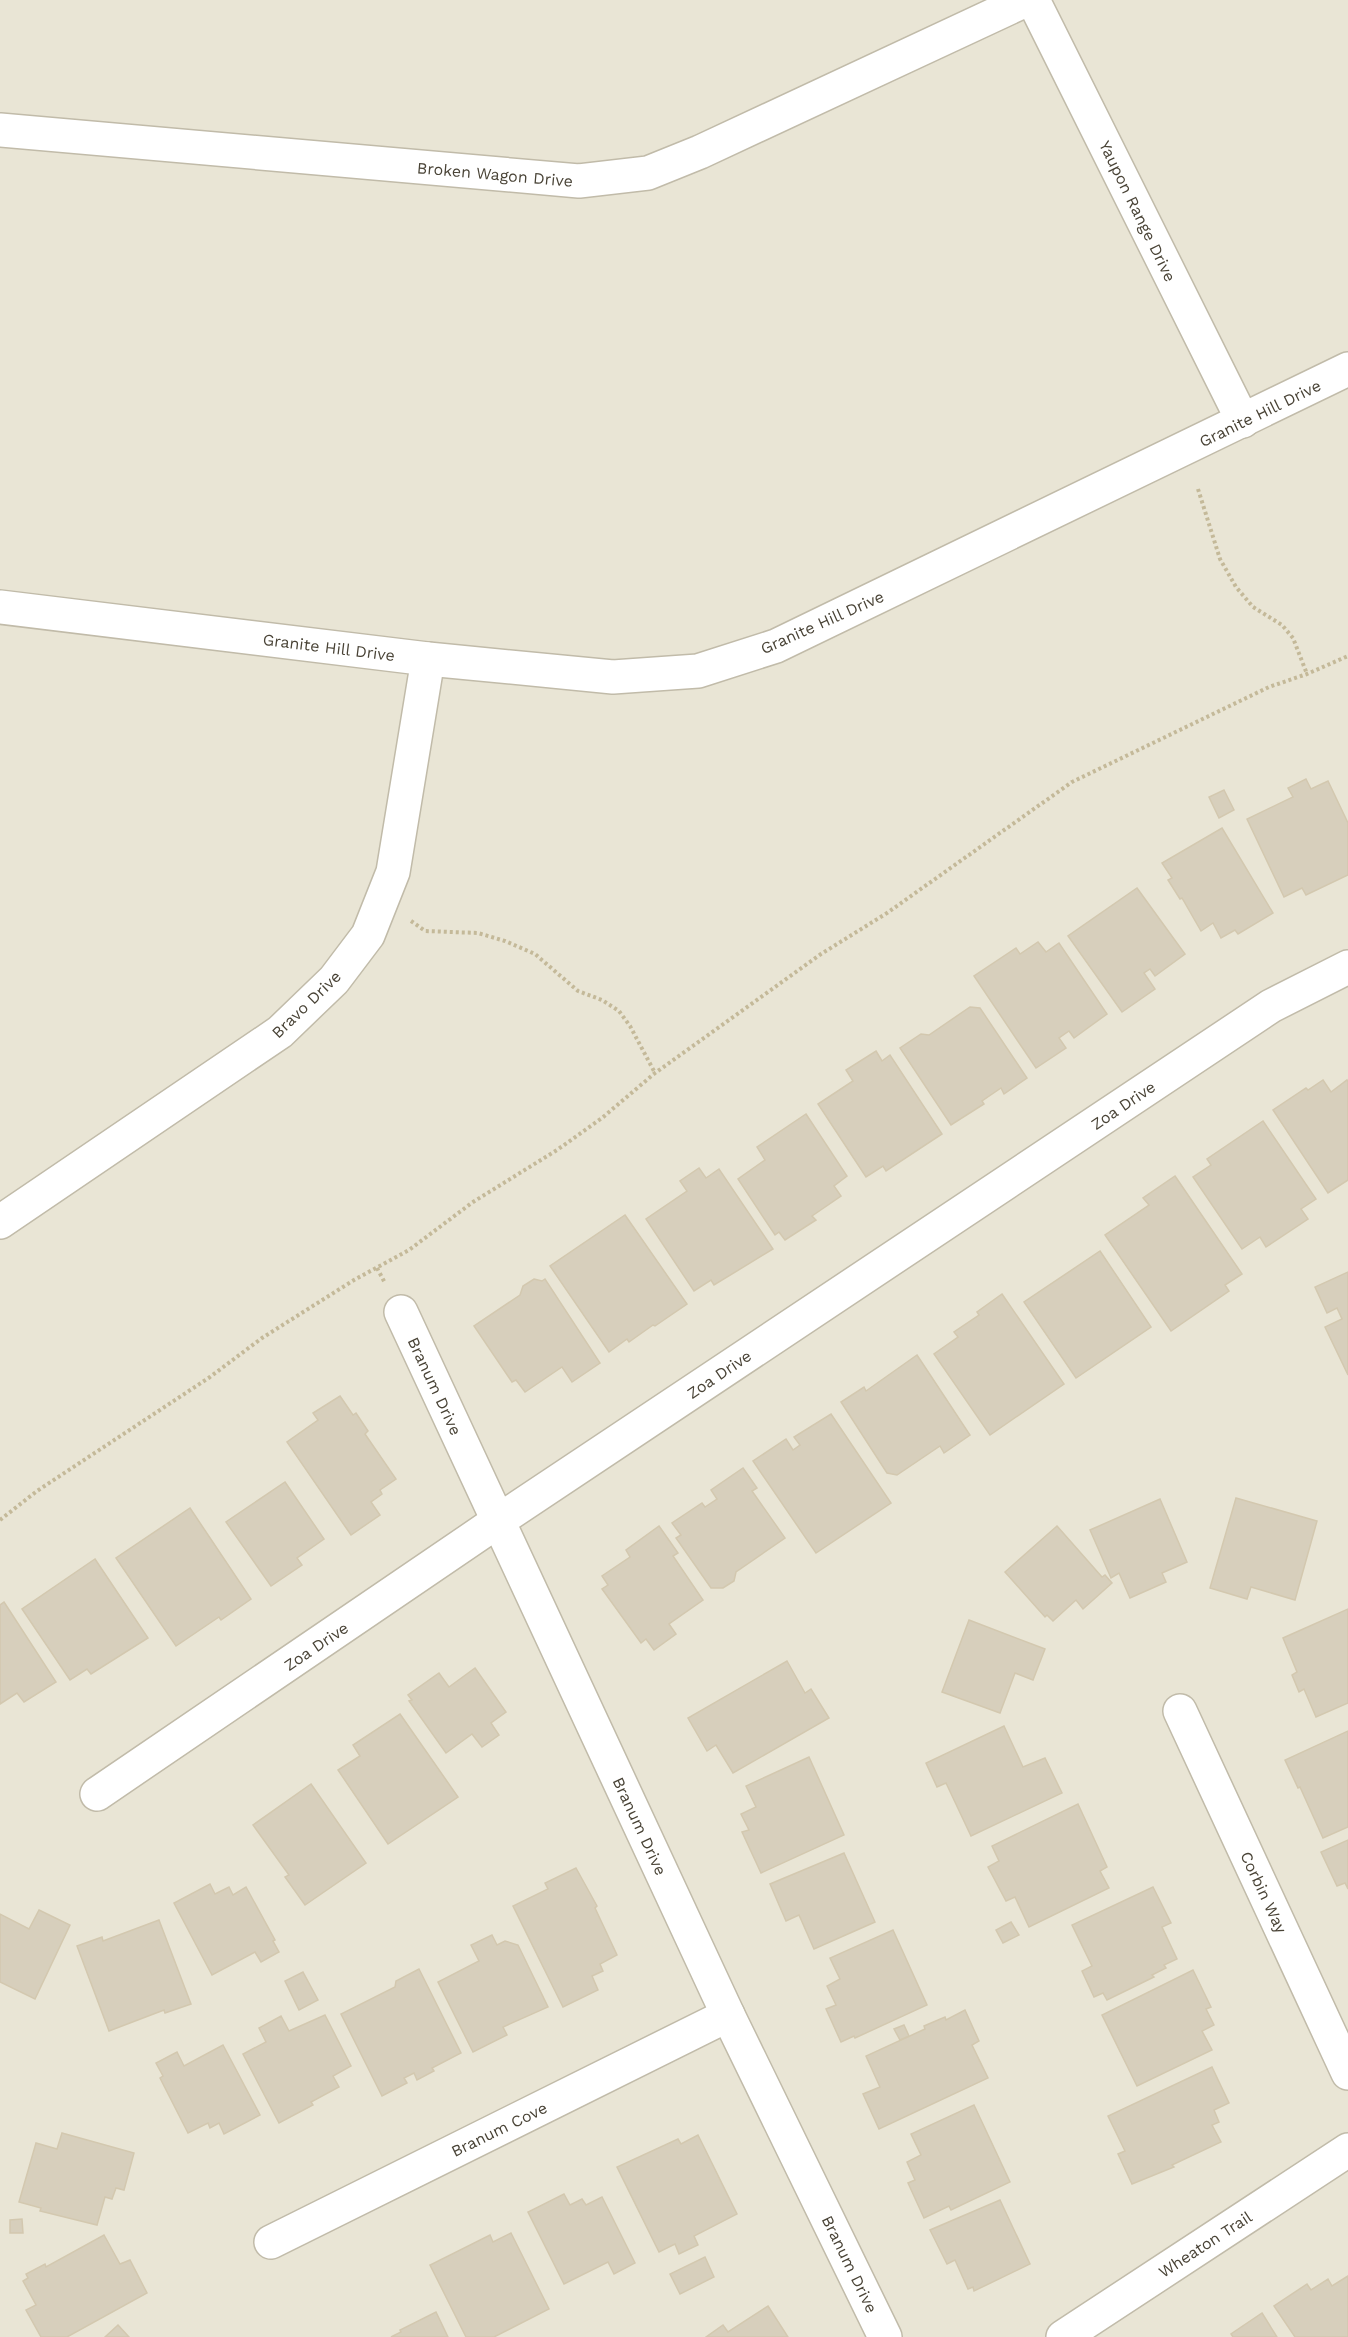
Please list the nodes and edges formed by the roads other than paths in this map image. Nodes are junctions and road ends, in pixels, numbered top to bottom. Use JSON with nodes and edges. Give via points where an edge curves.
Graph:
{"nodes":[{"id":1,"x":1026,"y":0,"type":"edge"},
{"id":2,"x":1034,"y":0,"type":"edge"},
{"id":3,"x":0,"y":130,"type":"edge"},
{"id":4,"x":1348,"y":369,"type":"edge"},
{"id":5,"x":1243,"y":421,"type":"junction"},
{"id":6,"x":0,"y":607,"type":"edge"},
{"id":7,"x":428,"y":658,"type":"junction"},
{"id":8,"x":1348,"y":967,"type":"edge"},
{"id":9,"x":0,"y":1222,"type":"edge"},
{"id":10,"x":400,"y":1312,"type":"dead end"},
{"id":11,"x":498,"y":1521,"type":"junction"},
{"id":12,"x":1180,"y":1711,"type":"dead end"},
{"id":13,"x":97,"y":1794,"type":"dead end"},
{"id":14,"x":728,"y":2015,"type":"junction"},
{"id":15,"x":1348,"y":2073,"type":"edge"},
{"id":16,"x":1348,"y":2150,"type":"edge"},
{"id":17,"x":271,"y":2242,"type":"dead end"},
{"id":18,"x":885,"y":2337,"type":"edge"},
{"id":19,"x":1063,"y":2337,"type":"edge"}],
"edges":[{"from":1,"to":3,"type":"street","name":"Broken Wagon Drive","via":[[648,173],[579,181]]},
{"from":2,"to":5,"type":"street","name":"Yaupon Range Drive"},
{"from":4,"to":5,"type":"street","name":"Granite Hill Drive"},
{"from":5,"to":7,"type":"street","name":"Granite Hill Drive","via":[[776,646],[698,671],[613,677]]},
{"from":6,"to":7,"type":"street","name":"Granite Hill Drive"},
{"from":7,"to":9,"type":"street","name":"Bravo Drive","via":[[393,872],[368,935],[334,980],[280,1032]]},
{"from":8,"to":11,"type":"street","name":"Zoa Drive","via":[[1271,1006]]},
{"from":10,"to":11,"type":"street","name":"Branum Drive"},
{"from":11,"to":13,"type":"street","name":"Zoa Drive"},
{"from":11,"to":14,"type":"street","name":"Branum Drive"},
{"from":12,"to":15,"type":"street","name":"Corbin Way"},
{"from":14,"to":17,"type":"street","name":"Branum Cove"},
{"from":14,"to":18,"type":"street","name":"Branum Drive"},
{"from":16,"to":19,"type":"street","name":"Wheaton Trail"}]}
